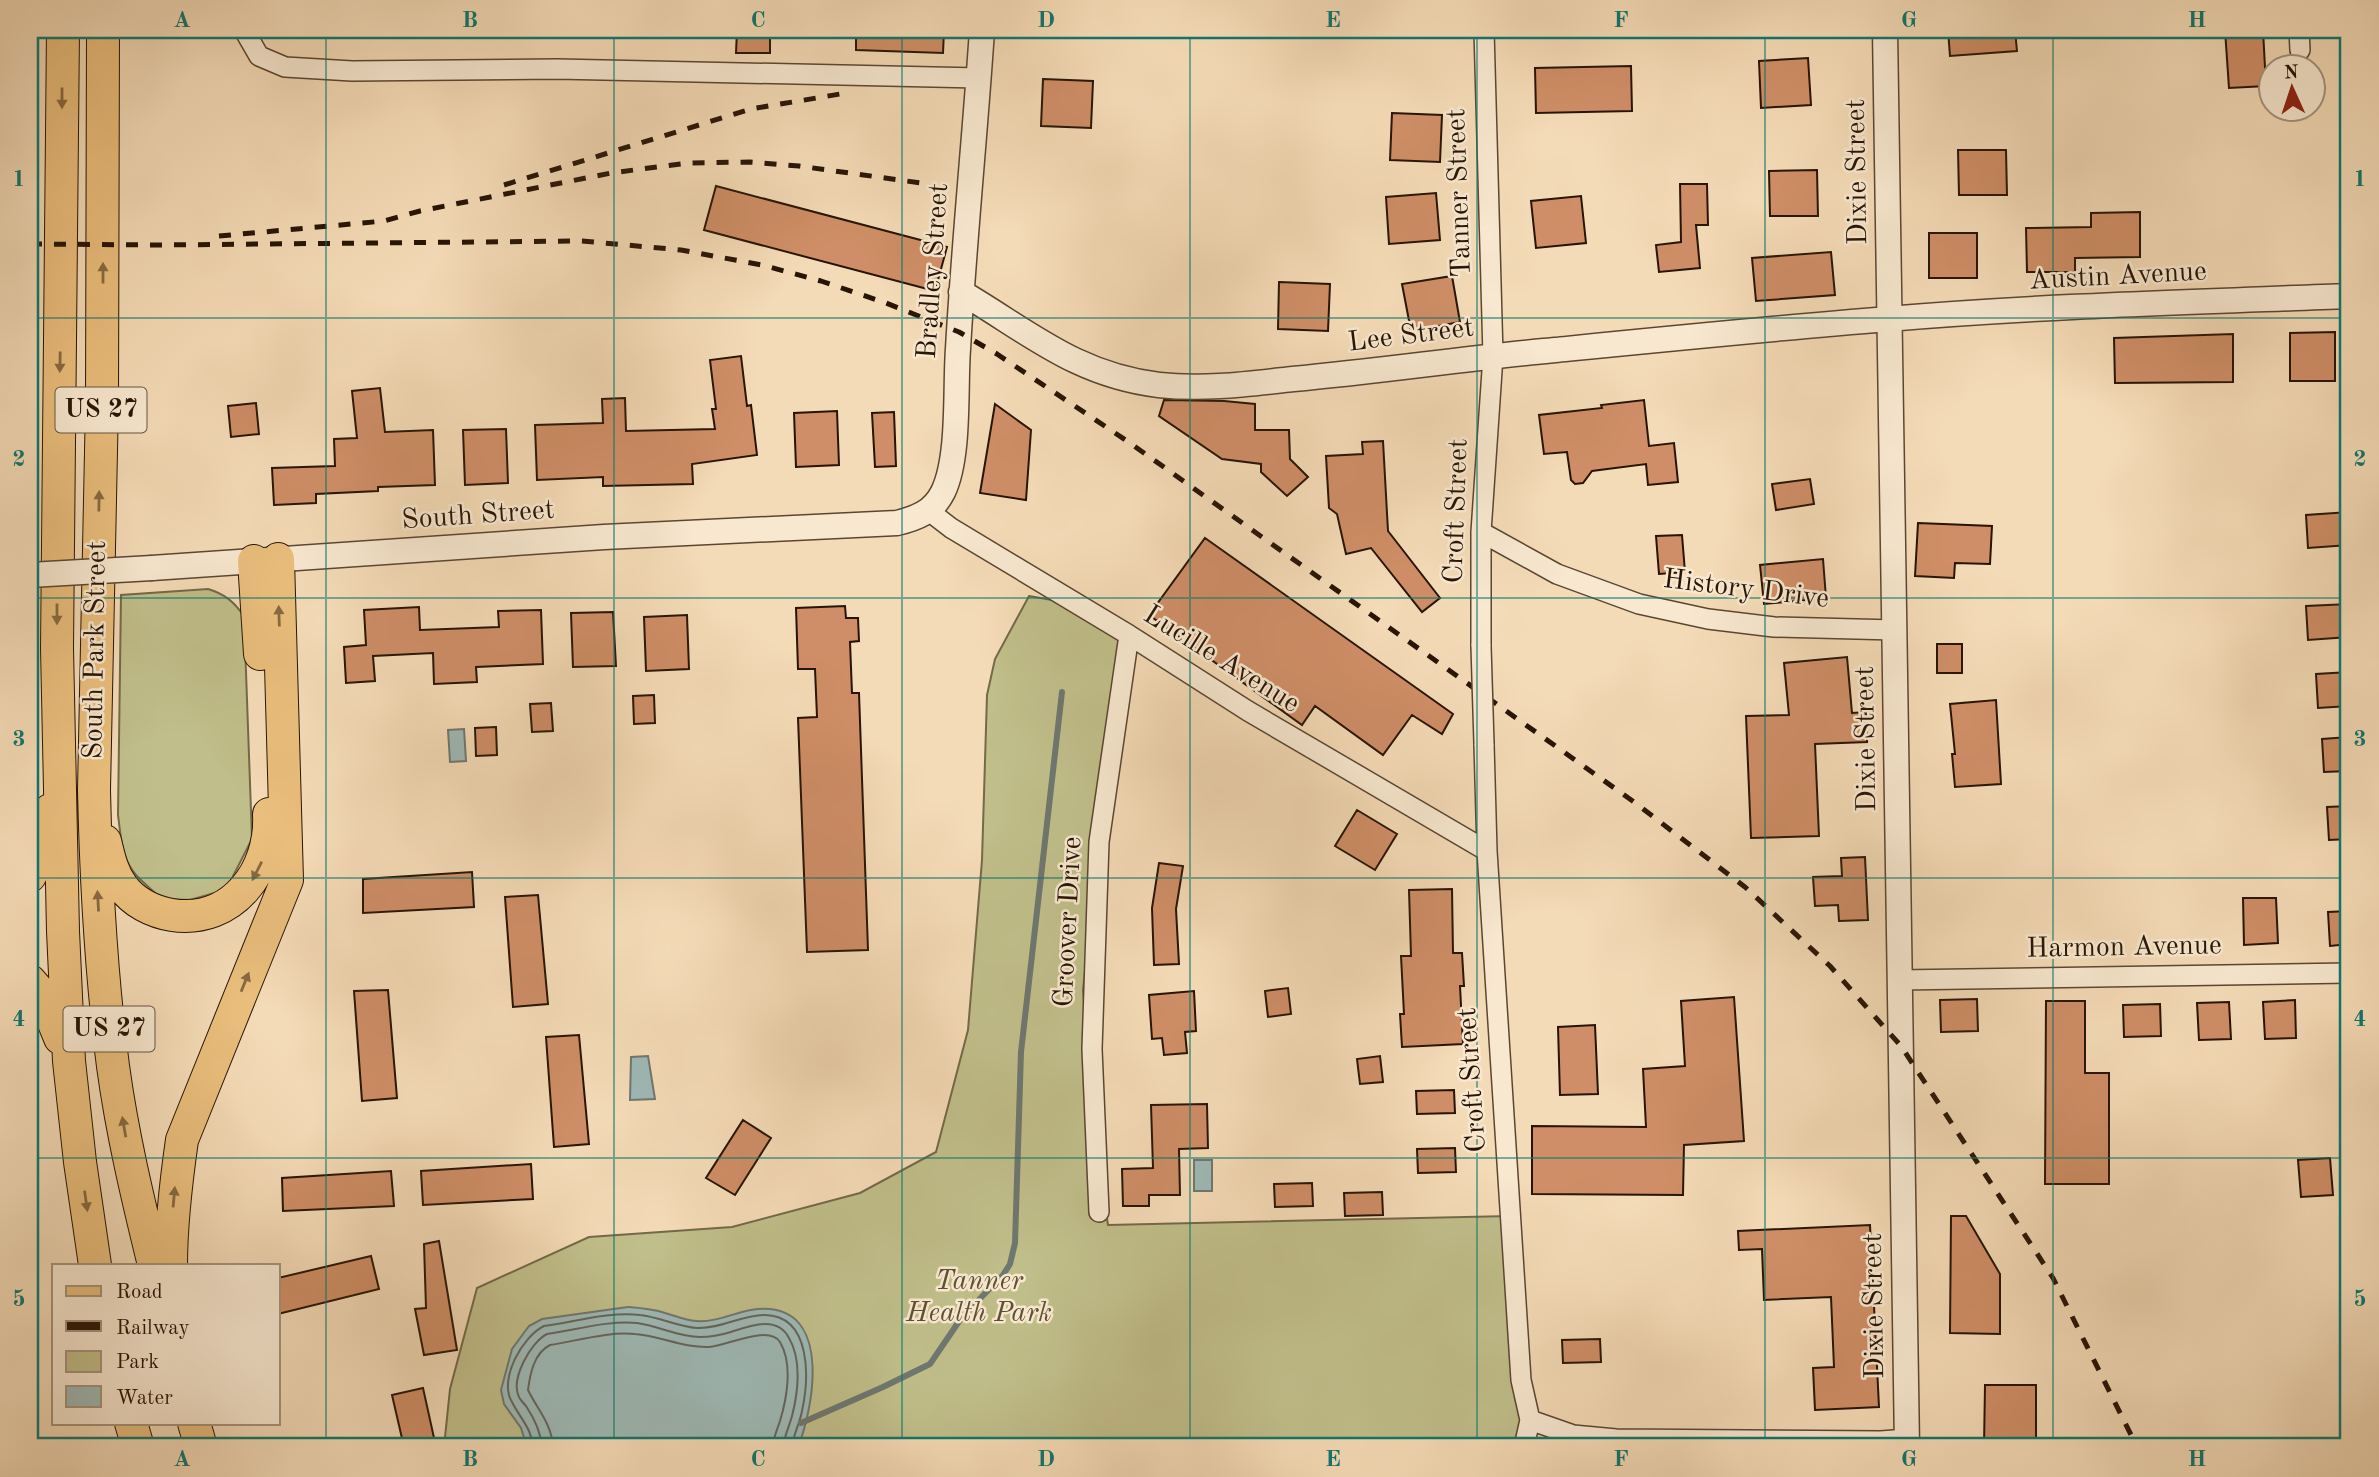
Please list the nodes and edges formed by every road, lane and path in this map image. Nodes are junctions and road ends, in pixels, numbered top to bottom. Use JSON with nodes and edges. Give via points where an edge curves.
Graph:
{"nodes":[{"id":1,"x":62,"y":30,"type":"edge"},
{"id":2,"x":103,"y":30,"type":"edge"},
{"id":3,"x":244,"y":30,"type":"edge"},
{"id":4,"x":982,"y":30,"type":"edge"},
{"id":5,"x":1484,"y":30,"type":"edge"},
{"id":6,"x":1885,"y":30,"type":"edge"},
{"id":7,"x":2299,"y":30,"type":"edge"},
{"id":8,"x":2300,"y":50,"type":"dead end"},
{"id":9,"x":979,"y":78,"type":"junction"},
{"id":10,"x":961,"y":292,"type":"junction"},
{"id":11,"x":2349,"y":296,"type":"edge"},
{"id":12,"x":1889,"y":318,"type":"junction"},
{"id":13,"x":1493,"y":356,"type":"junction"},
{"id":14,"x":929,"y":511,"type":"junction"},
{"id":15,"x":1481,"y":531,"type":"junction"},
{"id":16,"x":266,"y":560,"type":"junction"},
{"id":17,"x":30,"y":575,"type":"edge"},
{"id":18,"x":1895,"y":630,"type":"junction"},
{"id":19,"x":1129,"y":635,"type":"junction"},
{"id":20,"x":61,"y":768,"type":"junction"},
{"id":21,"x":94,"y":789,"type":"junction"},
{"id":22,"x":1487,"y":851,"type":"junction"},
{"id":23,"x":30,"y":876,"type":"edge"},
{"id":24,"x":2349,"y":973,"type":"edge"},
{"id":25,"x":1899,"y":980,"type":"junction"},
{"id":26,"x":30,"y":981,"type":"edge"},
{"id":27,"x":69,"y":1060,"type":"junction"},
{"id":28,"x":1099,"y":1212,"type":"dead end"},
{"id":29,"x":95,"y":1264,"type":"edge"},
{"id":30,"x":154,"y":1264,"type":"edge"},
{"id":31,"x":171,"y":1264,"type":"edge"},
{"id":32,"x":1530,"y":1420,"type":"junction"},
{"id":33,"x":131,"y":1424,"type":"edge"},
{"id":34,"x":194,"y":1424,"type":"edge"},
{"id":35,"x":1907,"y":1443,"type":"edge"},
{"id":36,"x":138,"y":1447,"type":"edge"},
{"id":37,"x":201,"y":1447,"type":"edge"},
{"id":38,"x":1524,"y":1447,"type":"edge"}],
"edges":[{"from":1,"to":20,"type":"main road","name":"South Park Street","number":"US 27","one_way":true,"via":[[57,648]]},
{"from":21,"to":2,"type":"main road","name":"South Park Street","number":"US 27","one_way":true},
{"from":3,"to":9,"type":"street","via":[[259,55],[285,67]]},
{"from":4,"to":9,"type":"street","name":"Bradley Street"},
{"from":5,"to":13,"type":"street","name":"Tanner Street"},
{"from":6,"to":12,"type":"street","name":"Dixie Street"},
{"from":7,"to":8,"type":"street"},
{"from":9,"to":10,"type":"street","name":"Bradley Street"},
{"from":10,"to":13,"type":"street","name":"Lee Street","via":[[1075,362],[1158,385],[1228,386]]},
{"from":10,"to":14,"type":"street","name":"Bradley Street","via":[[950,470],[944,490]]},
{"from":11,"to":12,"type":"street","name":"Austin Avenue"},
{"from":12,"to":13,"type":"street","name":"Lee Street"},
{"from":12,"to":18,"type":"street","name":"Dixie Street"},
{"from":13,"to":15,"type":"street","name":"Croft Street"},
{"from":14,"to":16,"type":"street","name":"South Street","via":[[897,523]]},
{"from":14,"to":19,"type":"street","name":"Lucille Avenue"},
{"from":15,"to":18,"type":"street","name":"History Drive","via":[[1557,574],[1639,604],[1774,627]]},
{"from":15,"to":22,"type":"street","name":"Croft Street","bridge":true},
{"from":16,"to":17,"type":"street","name":"South Street","bridge":true},
{"from":16,"to":21,"type":"main road","one_way":true,"via":[[270,824],[265,852],[252,881],[228,903],[206,913],[183,916],[152,910],[122,887],[112,869]]},
{"from":31,"to":16,"type":"main road","one_way":true,"via":[[183,1140],[287,880]]},
{"from":18,"to":25,"type":"street","name":"Dixie Street"},
{"from":19,"to":22,"type":"street","name":"Lucille Avenue","via":[[1248,711]]},
{"from":19,"to":28,"type":"street","name":"Groover Drive","via":[[1099,842],[1092,1049]]},
{"from":20,"to":23,"type":"main road"},
{"from":20,"to":27,"type":"main road","name":"South Park Street","number":"US 27"},
{"from":30,"to":21,"type":"main road","name":"South Park Street","number":"US 27","one_way":true,"via":[[114,1069],[100,951]]},
{"from":22,"to":32,"type":"street","name":"Croft Street","via":[[1521,1380]]},
{"from":24,"to":25,"type":"street","name":"Harmon Avenue"},
{"from":25,"to":35,"type":"street","name":"Dixie Street"},
{"from":26,"to":27,"type":"main road","via":[[50,1009]]},
{"from":27,"to":29,"type":"main road","name":"South Park Street","number":"US 27","one_way":true},
{"from":32,"to":35,"type":"street","via":[[1573,1435],[1616,1439]]},
{"from":32,"to":38,"type":"street"},
{"from":33,"to":36,"type":"main road"},
{"from":34,"to":37,"type":"main road"}]}
